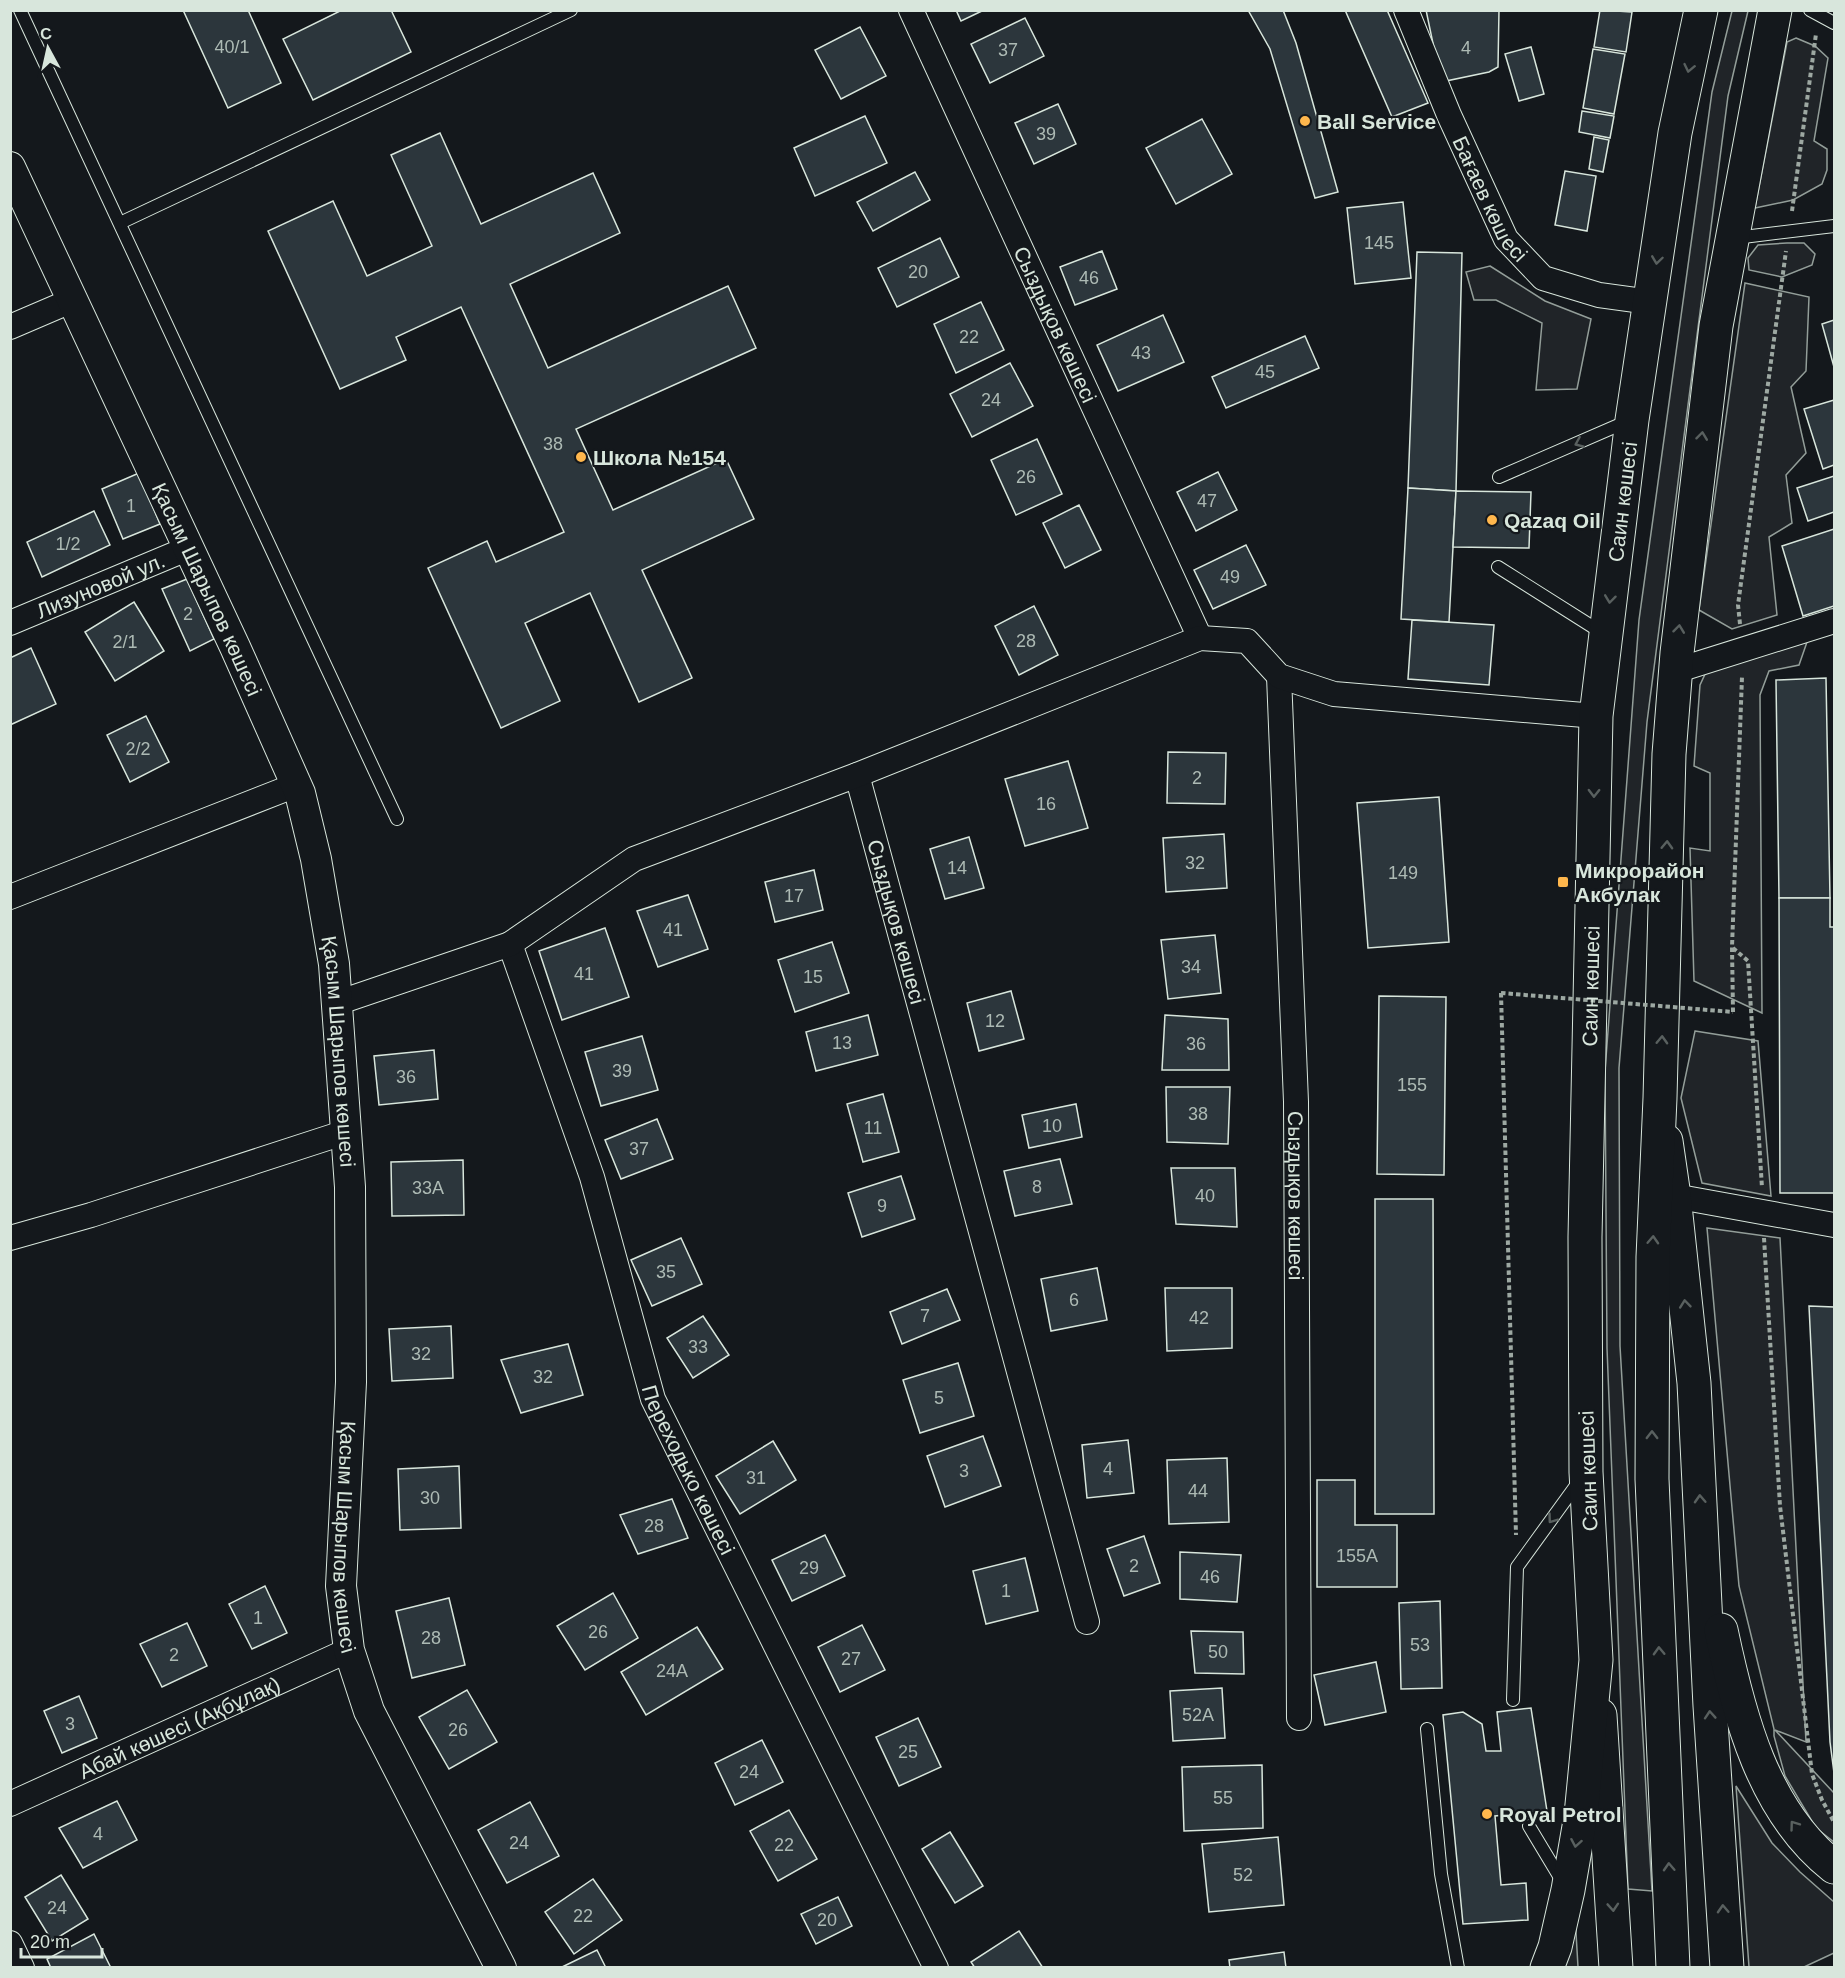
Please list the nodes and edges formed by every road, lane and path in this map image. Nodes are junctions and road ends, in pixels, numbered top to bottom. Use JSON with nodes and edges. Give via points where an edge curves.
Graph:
{"nodes":[{"id":1,"x":20,"y":10,"type":"edge"},
{"id":2,"x":571,"y":10,"type":"edge"},
{"id":3,"x":911,"y":10,"type":"edge"},
{"id":4,"x":1406,"y":10,"type":"edge"},
{"id":5,"x":1701,"y":10,"type":"edge"},
{"id":6,"x":1774,"y":10,"type":"edge"},
{"id":7,"x":1815,"y":13,"type":"edge"},
{"id":8,"x":1834,"y":23,"type":"edge"},
{"id":9,"x":10,"y":167,"type":"edge"},
{"id":10,"x":120,"y":223,"type":"junction"},
{"id":11,"x":1834,"y":226,"type":"edge"},
{"id":12,"x":1789,"y":232,"type":"junction"},
{"id":13,"x":1731,"y":239,"type":"junction"},
{"id":14,"x":74,"y":300,"type":"junction"},
{"id":15,"x":1650,"y":302,"type":"junction"},
{"id":16,"x":10,"y":327,"type":"edge"},
{"id":17,"x":1632,"y":420,"type":"junction"},
{"id":18,"x":1499,"y":477,"type":"dead end"},
{"id":19,"x":189,"y":548,"type":"junction"},
{"id":20,"x":1498,"y":567,"type":"dead end"},
{"id":21,"x":1834,"y":621,"type":"edge"},
{"id":22,"x":10,"y":623,"type":"edge"},
{"id":23,"x":1606,"y":635,"type":"junction"},
{"id":24,"x":1200,"y":638,"type":"junction"},
{"id":25,"x":1743,"y":650,"type":"junction"},
{"id":26,"x":1675,"y":671,"type":"junction"},
{"id":27,"x":1279,"y":676,"type":"junction"},
{"id":28,"x":1596,"y":716,"type":"junction"},
{"id":29,"x":857,"y":776,"type":"junction"},
{"id":30,"x":296,"y":785,"type":"junction"},
{"id":31,"x":397,"y":819,"type":"dead end"},
{"id":32,"x":10,"y":897,"type":"edge"},
{"id":33,"x":510,"y":944,"type":"junction"},
{"id":34,"x":1732,"y":947,"type":"junction"},
{"id":35,"x":337,"y":1003,"type":"junction"},
{"id":36,"x":1660,"y":1098,"type":"junction"},
{"id":37,"x":346,"y":1132,"type":"junction"},
{"id":38,"x":1674,"y":1196,"type":"junction"},
{"id":39,"x":1763,"y":1212,"type":"junction"},
{"id":40,"x":1834,"y":1225,"type":"edge"},
{"id":41,"x":10,"y":1238,"type":"edge"},
{"id":42,"x":1586,"y":1472,"type":"junction"},
{"id":43,"x":1702,"y":1536,"type":"junction"},
{"id":44,"x":1517,"y":1567,"type":"junction"},
{"id":45,"x":1087,"y":1622,"type":"dead end"},
{"id":46,"x":349,"y":1650,"type":"junction"},
{"id":47,"x":1596,"y":1660,"type":"junction"},
{"id":48,"x":1513,"y":1700,"type":"dead end"},
{"id":49,"x":1299,"y":1718,"type":"dead end"},
{"id":50,"x":1427,"y":1729,"type":"dead end"},
{"id":51,"x":10,"y":1804,"type":"edge"},
{"id":52,"x":1834,"y":1822,"type":"edge"},
{"id":53,"x":1528,"y":1826,"type":"dead end"},
{"id":54,"x":1834,"y":1867,"type":"edge"},
{"id":55,"x":1568,"y":1890,"type":"junction"},
{"id":56,"x":10,"y":1943,"type":"edge"},
{"id":57,"x":22,"y":1968,"type":"edge"},
{"id":58,"x":501,"y":1968,"type":"edge"},
{"id":59,"x":936,"y":1968,"type":"edge"},
{"id":60,"x":1458,"y":1968,"type":"edge"},
{"id":61,"x":1547,"y":1968,"type":"edge"},
{"id":62,"x":1616,"y":1968,"type":"edge"},
{"id":63,"x":1673,"y":1968,"type":"edge"},
{"id":64,"x":1727,"y":1968,"type":"edge"}],
"edges":[{"from":1,"to":10,"type":"lane"},
{"from":2,"to":10,"type":"lane"},
{"from":3,"to":24,"type":"street","name":"Сыздықов көшесі"},
{"from":4,"to":15,"type":"street","name":"Бағаев көшесі","via":[[1506,239],[1543,278],[1599,294]]},
{"from":5,"to":15,"type":"main road","name":"Саин көшесі","one_way":true,"via":[[1675,133]]},
{"from":6,"to":13,"type":"main road"},
{"from":7,"to":8,"type":"lane"},
{"from":7,"to":12,"type":"path"},
{"from":9,"to":14,"type":"street","name":"Қасым Шарыпов көшесі"},
{"from":10,"to":31,"type":"lane"},
{"from":11,"to":12,"type":"lane"},
{"from":12,"to":13,"type":"lane"},
{"from":12,"to":25,"type":"path","via":[[1738,605]]},
{"from":26,"to":13,"type":"main road","one_way":true,"via":[[1716,326]]},
{"from":14,"to":16,"type":"street"},
{"from":14,"to":19,"type":"street","name":"Қасым Шарыпов көшесі"},
{"from":15,"to":17,"type":"main road","name":"Саин көшесі"},
{"from":17,"to":18,"type":"lane","one_way":true},
{"from":17,"to":23,"type":"main road","name":"Саин көшесі","one_way":true},
{"from":19,"to":22,"type":"street","name":"Лизуновой ул."},
{"from":19,"to":30,"type":"street","name":"Қасым Шарыпов көшесі"},
{"from":20,"to":23,"type":"lane"},
{"from":21,"to":25,"type":"street"},
{"from":23,"to":28,"type":"main road","name":"Саин көшесі"},
{"from":24,"to":27,"type":"street","via":[[1247,641]]},
{"from":24,"to":29,"type":"street"},
{"from":25,"to":26,"type":"street"},
{"from":25,"to":34,"type":"path"},
{"from":36,"to":26,"type":"main road","one_way":true,"via":[[1669,754]]},
{"from":27,"to":28,"type":"street","via":[[1334,694]]},
{"from":27,"to":49,"type":"street","name":"Сыздықов көшесі","via":[[1296,1102]]},
{"from":28,"to":42,"type":"main road","name":"Саин көшесі","one_way":true,"via":[[1585,1237]]},
{"from":29,"to":33,"type":"street","via":[[633,859]]},
{"from":29,"to":45,"type":"street","name":"Сыздықов көшесі"},
{"from":30,"to":32,"type":"street"},
{"from":30,"to":35,"type":"street","name":"Қасым Шарыпов көшесі","via":[[316,859]]},
{"from":33,"to":35,"type":"street"},
{"from":33,"to":59,"type":"street","name":"Переходько көшесі","via":[[592,1177],[654,1400]]},
{"from":34,"to":39,"type":"path","via":[[1748,961]]},
{"from":34,"to":44,"type":"path","bridge":true,"via":[[1733,1012],[1501,993]]},
{"from":35,"to":37,"type":"street","name":"Қасым Шарыпов көшесі"},
{"from":36,"to":38,"type":"main road"},
{"from":63,"to":36,"type":"main road","one_way":true,"via":[[1652,1479],[1653,1257]]},
{"from":37,"to":41,"type":"street"},
{"from":37,"to":46,"type":"street","name":"Қасым Шарыпов көшесі","via":[[351,1382],[341,1586]]},
{"from":38,"to":39,"type":"street"},
{"from":43,"to":38,"type":"main road","one_way":true,"via":[[1694,1383]]},
{"from":39,"to":40,"type":"street"},
{"from":39,"to":52,"type":"path","via":[[1780,1506],[1812,1774]]},
{"from":42,"to":44,"type":"lane","one_way":true},
{"from":42,"to":47,"type":"main road","name":"Саин көшесі"},
{"from":54,"to":43,"type":"main road","one_way":true,"via":[[1800,1834],[1765,1777],[1726,1653]]},
{"from":64,"to":43,"type":"main road","one_way":true},
{"from":44,"to":48,"type":"lane"},
{"from":46,"to":51,"type":"street","name":"Абай көшесі (Ақбұлақ)"},
{"from":46,"to":58,"type":"street","name":"Қасым Шарыпов көшесі","via":[[369,1711]]},
{"from":47,"to":55,"type":"main road","one_way":true,"via":[[1581,1815]]},
{"from":47,"to":62,"type":"main road","name":"Саин көшесі","one_way":true},
{"from":50,"to":60,"type":"lane","via":[[1441,1874]]},
{"from":53,"to":55,"type":"lane"},
{"from":55,"to":61,"type":"main road"},
{"from":56,"to":57,"type":"street"}]}
